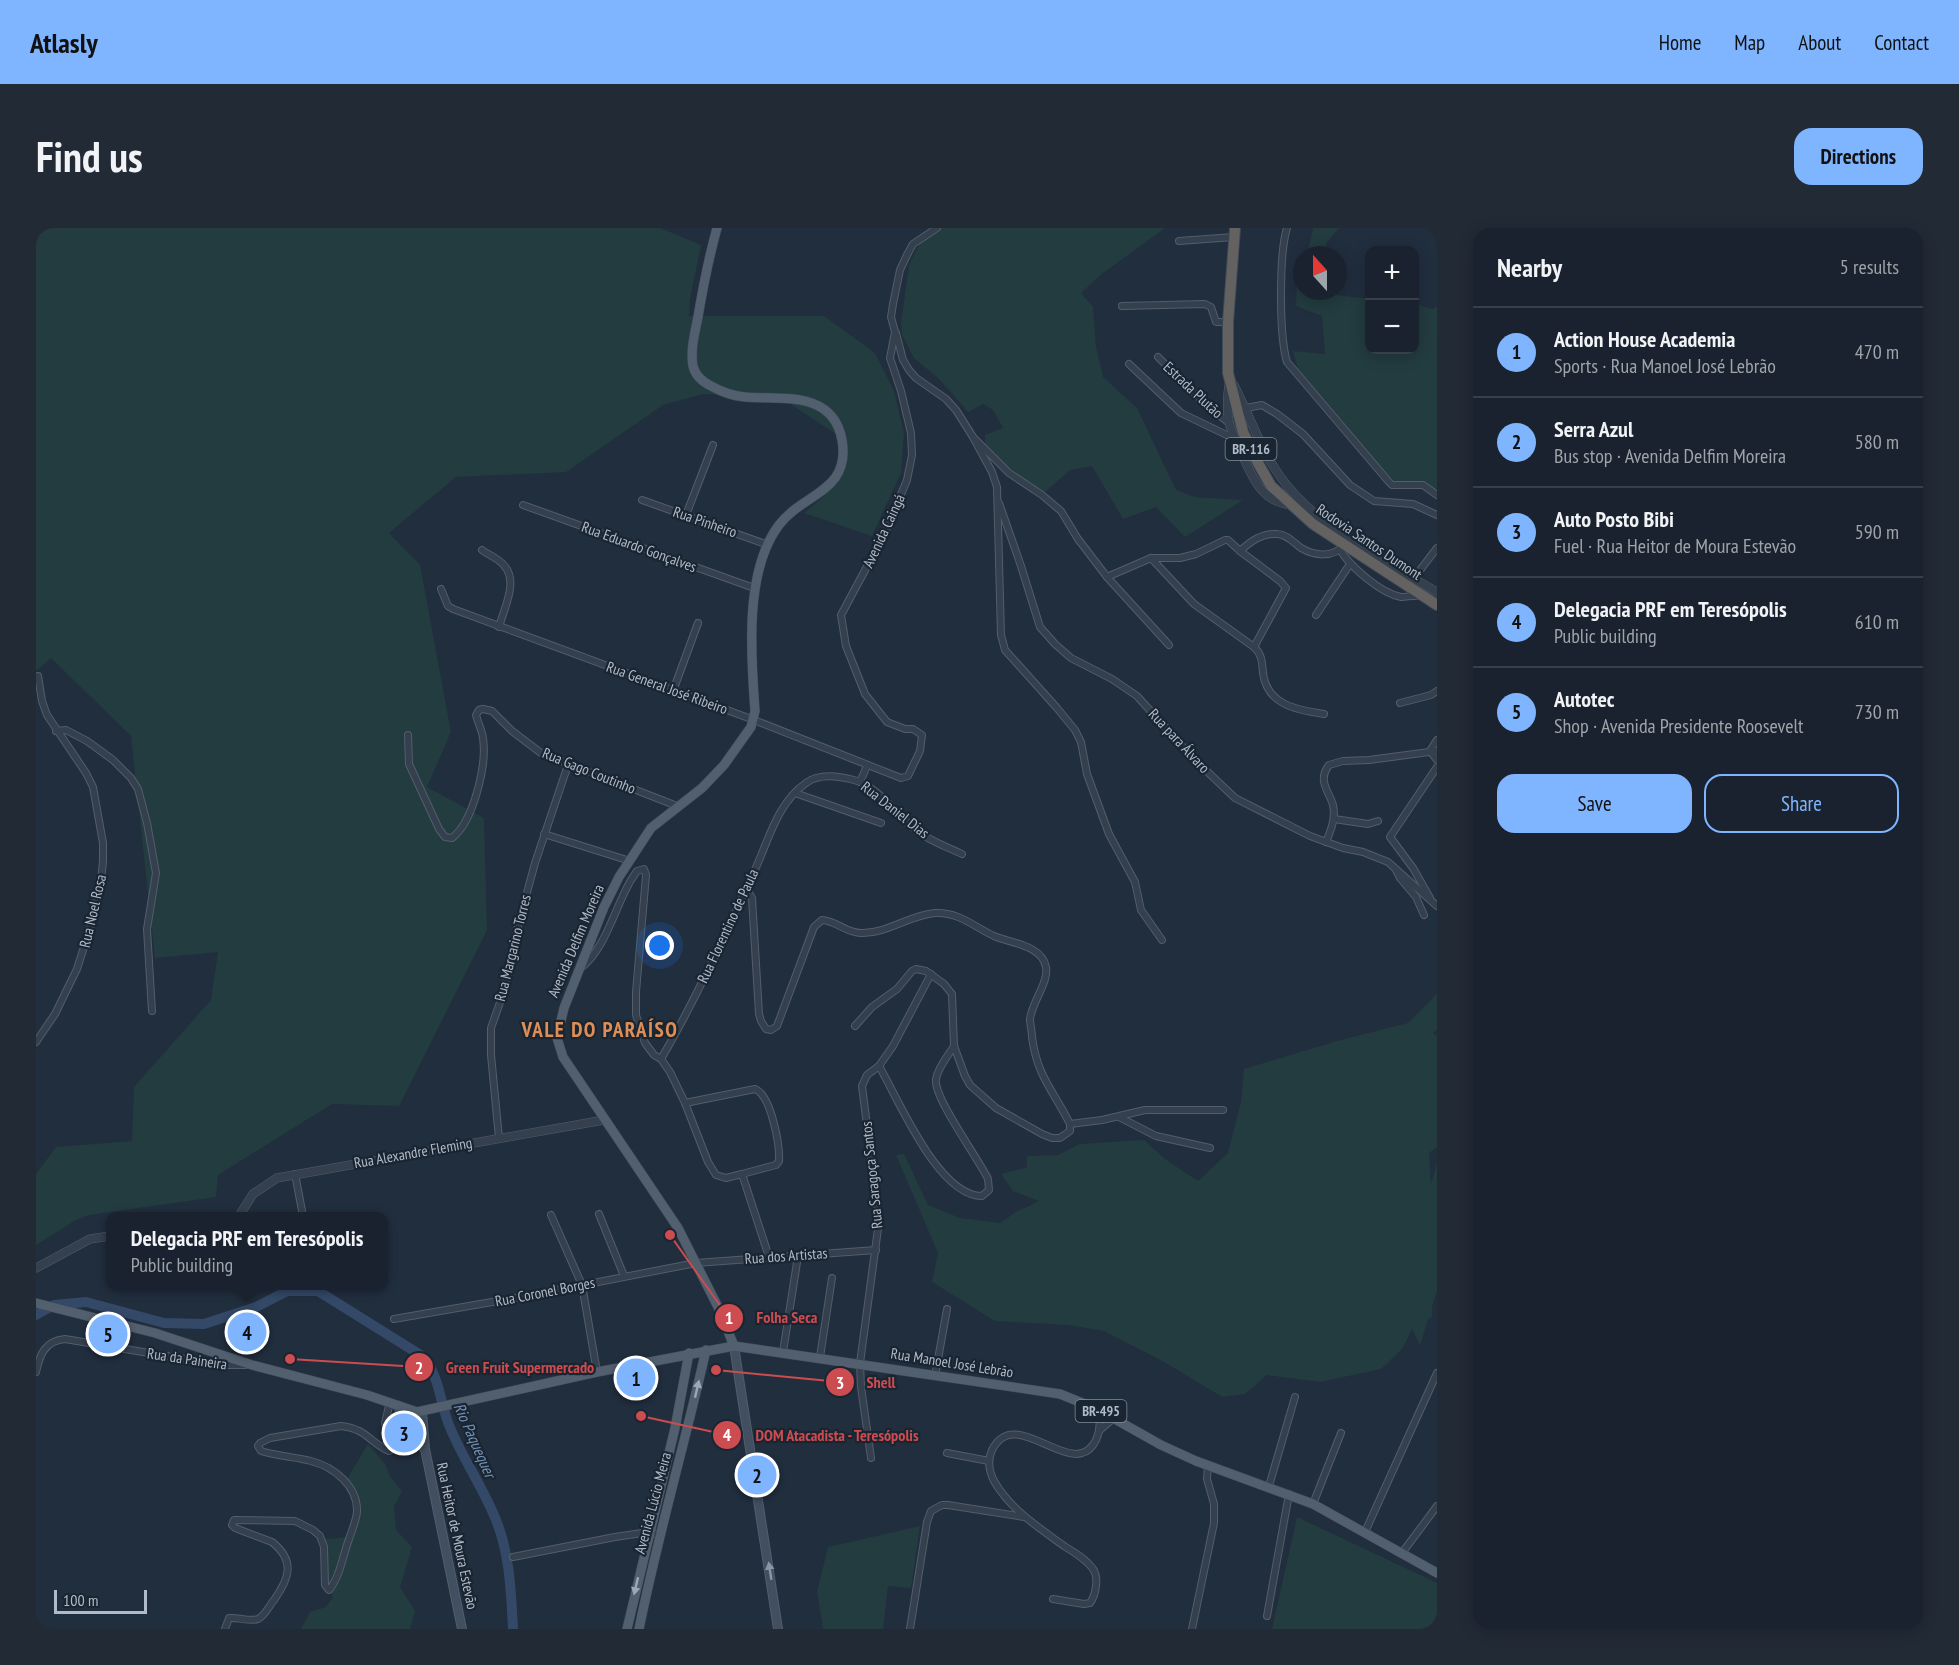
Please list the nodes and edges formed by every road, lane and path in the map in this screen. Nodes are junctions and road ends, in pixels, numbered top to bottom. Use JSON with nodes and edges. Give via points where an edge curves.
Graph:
{"nodes":[{"id":1,"x":717,"y":228,"type":"edge"},
{"id":2,"x":937,"y":228,"type":"edge"},
{"id":3,"x":1287,"y":228,"type":"edge"},
{"id":4,"x":1234,"y":232,"type":"edge"},
{"id":5,"x":1179,"y":241,"type":"dead end"},
{"id":6,"x":1122,"y":306,"type":"dead end"},
{"id":7,"x":1228,"y":322,"type":"junction"},
{"id":8,"x":896,"y":332,"type":"junction"},
{"id":9,"x":1158,"y":357,"type":"dead end"},
{"id":10,"x":1129,"y":364,"type":"dead end"},
{"id":11,"x":1229,"y":377,"type":"junction"},
{"id":12,"x":1246,"y":408,"type":"junction"},
{"id":13,"x":1230,"y":424,"type":"junction"},
{"id":14,"x":973,"y":437,"type":"junction"},
{"id":15,"x":1235,"y":439,"type":"junction"},
{"id":16,"x":713,"y":445,"type":"dead end"},
{"id":17,"x":1258,"y":463,"type":"junction"},
{"id":18,"x":1271,"y":463,"type":"junction"},
{"id":19,"x":1250,"y":473,"type":"junction"},
{"id":20,"x":1279,"y":475,"type":"junction"},
{"id":21,"x":1270,"y":486,"type":"junction"},
{"id":22,"x":1259,"y":488,"type":"junction"},
{"id":23,"x":1437,"y":495,"type":"edge"},
{"id":24,"x":642,"y":500,"type":"dead end"},
{"id":25,"x":999,"y":503,"type":"junction"},
{"id":26,"x":523,"y":505,"type":"dead end"},
{"id":27,"x":1292,"y":505,"type":"junction"},
{"id":28,"x":686,"y":515,"type":"junction"},
{"id":29,"x":1437,"y":515,"type":"edge"},
{"id":30,"x":768,"y":545,"type":"junction"},
{"id":31,"x":1342,"y":547,"type":"junction"},
{"id":32,"x":1437,"y":548,"type":"edge"},
{"id":33,"x":482,"y":550,"type":"dead end"},
{"id":34,"x":1240,"y":550,"type":"junction"},
{"id":35,"x":1150,"y":558,"type":"junction"},
{"id":36,"x":1350,"y":564,"type":"junction"},
{"id":37,"x":1107,"y":576,"type":"junction"},
{"id":38,"x":1414,"y":578,"type":"junction"},
{"id":39,"x":754,"y":588,"type":"junction"},
{"id":40,"x":441,"y":589,"type":"dead end"},
{"id":41,"x":1437,"y":592,"type":"edge"},
{"id":42,"x":1437,"y":605,"type":"edge"},
{"id":43,"x":1316,"y":615,"type":"dead end"},
{"id":44,"x":698,"y":623,"type":"dead end"},
{"id":45,"x":499,"y":627,"type":"junction"},
{"id":46,"x":1169,"y":645,"type":"dead end"},
{"id":47,"x":1254,"y":647,"type":"junction"},
{"id":48,"x":38,"y":676,"type":"dead end"},
{"id":49,"x":673,"y":691,"type":"junction"},
{"id":50,"x":1437,"y":691,"type":"edge"},
{"id":51,"x":1400,"y":703,"type":"dead end"},
{"id":52,"x":1324,"y":714,"type":"dead end"},
{"id":53,"x":754,"y":720,"type":"junction"},
{"id":54,"x":56,"y":731,"type":"junction"},
{"id":55,"x":408,"y":735,"type":"dead end"},
{"id":56,"x":1437,"y":740,"type":"edge"},
{"id":57,"x":1433,"y":751,"type":"edge"},
{"id":58,"x":1437,"y":760,"type":"edge"},
{"id":59,"x":569,"y":762,"type":"junction"},
{"id":60,"x":867,"y":766,"type":"junction"},
{"id":61,"x":1437,"y":767,"type":"edge"},
{"id":62,"x":902,"y":778,"type":"joint"},
{"id":63,"x":860,"y":782,"type":"junction"},
{"id":64,"x":795,"y":793,"type":"junction"},
{"id":65,"x":677,"y":806,"type":"junction"},
{"id":66,"x":1334,"y":819,"type":"junction"},
{"id":67,"x":1378,"y":821,"type":"dead end"},
{"id":68,"x":881,"y":823,"type":"dead end"},
{"id":69,"x":544,"y":834,"type":"junction"},
{"id":70,"x":1326,"y":842,"type":"junction"},
{"id":71,"x":962,"y":854,"type":"dead end"},
{"id":72,"x":630,"y":861,"type":"junction"},
{"id":73,"x":1394,"y":867,"type":"junction"},
{"id":74,"x":746,"y":888,"type":"junction"},
{"id":75,"x":1434,"y":903,"type":"edge"},
{"id":76,"x":1424,"y":915,"type":"dead end"},
{"id":77,"x":1162,"y":940,"type":"dead end"},
{"id":78,"x":578,"y":970,"type":"junction"},
{"id":79,"x":931,"y":974,"type":"junction"},
{"id":80,"x":152,"y":1011,"type":"dead end"},
{"id":81,"x":855,"y":1026,"type":"dead end"},
{"id":82,"x":36,"y":1042,"type":"edge"},
{"id":83,"x":954,"y":1046,"type":"junction"},
{"id":84,"x":661,"y":1059,"type":"junction"},
{"id":85,"x":879,"y":1066,"type":"junction"},
{"id":86,"x":685,"y":1104,"type":"junction"},
{"id":87,"x":1223,"y":1110,"type":"dead end"},
{"id":88,"x":1119,"y":1117,"type":"junction"},
{"id":89,"x":604,"y":1120,"type":"junction"},
{"id":90,"x":1070,"y":1124,"type":"junction"},
{"id":91,"x":500,"y":1138,"type":"junction"},
{"id":92,"x":1209,"y":1148,"type":"dead end"},
{"id":93,"x":295,"y":1174,"type":"junction"},
{"id":94,"x":742,"y":1174,"type":"junction"},
{"id":95,"x":241,"y":1212,"type":"edge"},
{"id":96,"x":302,"y":1212,"type":"edge"},
{"id":97,"x":599,"y":1214,"type":"dead end"},
{"id":98,"x":551,"y":1215,"type":"dead end"},
{"id":99,"x":106,"y":1237,"type":"edge"},
{"id":100,"x":876,"y":1250,"type":"junction"},
{"id":101,"x":798,"y":1256,"type":"junction"},
{"id":102,"x":769,"y":1257,"type":"junction"},
{"id":103,"x":696,"y":1263,"type":"junction"},
{"id":104,"x":36,"y":1268,"type":"edge"},
{"id":105,"x":624,"y":1276,"type":"junction"},
{"id":106,"x":832,"y":1278,"type":"dead end"},
{"id":107,"x":582,"y":1285,"type":"junction"},
{"id":108,"x":36,"y":1303,"type":"edge"},
{"id":109,"x":947,"y":1309,"type":"dead end"},
{"id":110,"x":394,"y":1319,"type":"dead end"},
{"id":111,"x":734,"y":1346,"type":"junction"},
{"id":112,"x":706,"y":1350,"type":"junction"},
{"id":113,"x":783,"y":1352,"type":"junction"},
{"id":114,"x":689,"y":1353,"type":"junction"},
{"id":115,"x":819,"y":1357,"type":"junction"},
{"id":116,"x":860,"y":1363,"type":"junction"},
{"id":117,"x":252,"y":1365,"type":"junction"},
{"id":118,"x":36,"y":1372,"type":"edge"},
{"id":119,"x":597,"y":1372,"type":"junction"},
{"id":120,"x":1437,"y":1373,"type":"edge"},
{"id":121,"x":935,"y":1376,"type":"junction"},
{"id":122,"x":1295,"y":1397,"type":"dead end"},
{"id":123,"x":393,"y":1404,"type":"junction"},
{"id":124,"x":1096,"y":1409,"type":"junction"},
{"id":125,"x":426,"y":1411,"type":"junction"},
{"id":126,"x":1114,"y":1418,"type":"junction"},
{"id":127,"x":675,"y":1428,"type":"junction"},
{"id":128,"x":688,"y":1429,"type":"junction"},
{"id":129,"x":1100,"y":1430,"type":"junction"},
{"id":130,"x":1341,"y":1433,"type":"dead end"},
{"id":131,"x":425,"y":1449,"type":"junction"},
{"id":132,"x":947,"y":1453,"type":"dead end"},
{"id":133,"x":871,"y":1458,"type":"dead end"},
{"id":134,"x":989,"y":1461,"type":"junction"},
{"id":135,"x":1208,"y":1465,"type":"junction"},
{"id":136,"x":1269,"y":1486,"type":"junction"},
{"id":137,"x":1289,"y":1494,"type":"junction"},
{"id":138,"x":1313,"y":1504,"type":"junction"},
{"id":139,"x":1437,"y":1506,"type":"edge"},
{"id":140,"x":1024,"y":1517,"type":"junction"},
{"id":141,"x":1365,"y":1532,"type":"junction"},
{"id":142,"x":649,"y":1533,"type":"junction"},
{"id":143,"x":659,"y":1534,"type":"junction"},
{"id":144,"x":1402,"y":1553,"type":"junction"},
{"id":145,"x":513,"y":1557,"type":"dead end"},
{"id":146,"x":1437,"y":1573,"type":"edge"},
{"id":147,"x":1053,"y":1599,"type":"dead end"},
{"id":148,"x":1267,"y":1616,"type":"dead end"},
{"id":149,"x":225,"y":1629,"type":"edge"},
{"id":150,"x":462,"y":1629,"type":"edge"},
{"id":151,"x":627,"y":1629,"type":"edge"},
{"id":152,"x":639,"y":1629,"type":"edge"},
{"id":153,"x":778,"y":1629,"type":"edge"},
{"id":154,"x":910,"y":1629,"type":"edge"},
{"id":155,"x":1192,"y":1629,"type":"edge"}],
"edges":[{"from":1,"to":30,"type":"main road","via":[[694,337],[693,368],[699,378],[727,394],[806,400],[827,412],[842,438],[843,460],[834,481],[787,515]]},
{"from":2,"to":8,"type":"street","name":"Avenida Caingá","via":[[913,244],[900,270],[891,317]]},
{"from":3,"to":23,"type":"street","via":[[1282,282],[1282,338],[1287,362],[1392,485],[1423,485]]},
{"from":4,"to":5,"type":"street"},
{"from":4,"to":7,"type":"highway","name":"Rodovia Santos Dumont","number":"BR-116"},
{"from":6,"to":7,"type":"street","via":[[1205,304],[1211,307],[1216,322]]},
{"from":7,"to":11,"type":"highway","name":"Rodovia Santos Dumont","number":"BR-116"},
{"from":8,"to":14,"type":"street","via":[[909,370],[946,399]]},
{"from":8,"to":62,"type":"street","name":"Avenida Caingá","via":[[890,358],[902,391],[912,455],[907,480],[885,533],[841,615],[846,646],[865,694],[887,722],[922,735],[912,771]]},
{"from":9,"to":13,"type":"street","name":"Estrada Plutão"},
{"from":10,"to":15,"type":"street","via":[[1181,413]]},
{"from":11,"to":12,"type":"street"},
{"from":11,"to":13,"type":"street"},
{"from":11,"to":17,"type":"highway","name":"Rodovia Santos Dumont","number":"BR-116","via":[[1243,432]]},
{"from":12,"to":18,"type":"street"},
{"from":12,"to":29,"type":"street","via":[[1262,405],[1277,414],[1303,434],[1350,485],[1374,501],[1413,504]]},
{"from":13,"to":15,"type":"street"},
{"from":14,"to":25,"type":"street","via":[[992,472]]},
{"from":14,"to":37,"type":"street","via":[[1009,473],[1061,511]]},
{"from":15,"to":19,"type":"street"},
{"from":16,"to":28,"type":"street"},
{"from":17,"to":18,"type":"street"},
{"from":17,"to":19,"type":"street"},
{"from":17,"to":21,"type":"highway","name":"Rodovia Santos Dumont","number":"BR-116"},
{"from":18,"to":20,"type":"street"},
{"from":19,"to":22,"type":"street"},
{"from":20,"to":21,"type":"street"},
{"from":20,"to":38,"type":"street","via":[[1329,523]]},
{"from":21,"to":22,"type":"street"},
{"from":21,"to":27,"type":"highway","name":"Rodovia Santos Dumont","number":"BR-116"},
{"from":22,"to":27,"type":"street","via":[[1276,502]]},
{"from":24,"to":28,"type":"street","name":"Rua Pinheiro"},
{"from":25,"to":70,"type":"street","name":"Rua para Álvaro","via":[[1040,627],[1055,644],[1137,696],[1230,794]]},
{"from":25,"to":77,"type":"street","via":[[1001,634],[1005,650],[1075,730],[1109,834],[1135,882],[1141,910]]},
{"from":26,"to":39,"type":"street","name":"Rua Eduardo Gonçalves"},
{"from":27,"to":31,"type":"highway","name":"Rodovia Santos Dumont","number":"BR-116"},
{"from":28,"to":30,"type":"street","name":"Rua Pinheiro"},
{"from":30,"to":39,"type":"main road"},
{"from":31,"to":34,"type":"street","via":[[1330,555],[1313,552],[1276,534],[1253,540]]},
{"from":31,"to":36,"type":"street"},
{"from":31,"to":42,"type":"highway","name":"Rodovia Santos Dumont","number":"BR-116"},
{"from":32,"to":38,"type":"street"},
{"from":33,"to":45,"type":"street","via":[[510,572],[512,584]]},
{"from":34,"to":35,"type":"street","via":[[1225,540],[1188,557]]},
{"from":34,"to":47,"type":"street","via":[[1286,588]]},
{"from":35,"to":37,"type":"street"},
{"from":35,"to":47,"type":"street","via":[[1194,604]]},
{"from":36,"to":42,"type":"street","via":[[1386,591],[1403,597],[1419,595]]},
{"from":36,"to":43,"type":"street"},
{"from":37,"to":46,"type":"street"},
{"from":38,"to":41,"type":"street"},
{"from":39,"to":53,"type":"main road"},
{"from":40,"to":45,"type":"street","name":"Rua General José Ribeiro","via":[[448,606]]},
{"from":44,"to":49,"type":"street"},
{"from":45,"to":49,"type":"street","name":"Rua General José Ribeiro"},
{"from":47,"to":52,"type":"street","via":[[1261,655],[1265,682],[1276,699],[1286,706]]},
{"from":48,"to":54,"type":"street","name":"Rua Noel Rosa","via":[[42,701]]},
{"from":49,"to":53,"type":"street","name":"Rua General José Ribeiro"},
{"from":50,"to":51,"type":"street"},
{"from":53,"to":60,"type":"street","name":"Rua General José Ribeiro"},
{"from":53,"to":65,"type":"main road","name":"Avenida Delfim Moreira","via":[[711,779]]},
{"from":54,"to":80,"type":"street","via":[[66,730],[87,741],[113,760],[138,789],[156,873],[147,929]]},
{"from":54,"to":82,"type":"street","name":"Rua Noel Rosa","via":[[93,786],[104,861],[92,925],[77,969]]},
{"from":55,"to":59,"type":"street","name":"Rua Gago Coutinho","via":[[409,764],[445,837],[452,838],[465,826],[479,782],[483,753],[476,715],[479,710],[492,711],[537,750]]},
{"from":56,"to":57,"type":"street"},
{"from":57,"to":58,"type":"street"},
{"from":57,"to":66,"type":"street","via":[[1329,765],[1324,774],[1325,787]]},
{"from":59,"to":65,"type":"street","name":"Rua Gago Coutinho"},
{"from":59,"to":69,"type":"street","name":"Rua Margarino Torres"},
{"from":60,"to":62,"type":"street","name":"Rua General José Ribeiro"},
{"from":60,"to":63,"type":"street"},
{"from":61,"to":75,"type":"street","via":[[1390,837]]},
{"from":63,"to":64,"type":"street","name":"Rua Daniel Dias","via":[[819,777]]},
{"from":63,"to":71,"type":"street","name":"Rua Daniel Dias","via":[[918,832]]},
{"from":64,"to":68,"type":"street"},
{"from":64,"to":74,"type":"street","name":"Rua Florentino de Paula","via":[[772,827]]},
{"from":65,"to":72,"type":"main road","name":"Avenida Delfim Moreira","via":[[651,828]]},
{"from":66,"to":67,"type":"street","via":[[1368,824]]},
{"from":66,"to":70,"type":"street"},
{"from":69,"to":72,"type":"street"},
{"from":69,"to":91,"type":"street","name":"Rua Margarino Torres","via":[[491,1028],[490,1055]]},
{"from":70,"to":73,"type":"street","name":"Rua para Álvaro","via":[[1363,852]]},
{"from":72,"to":78,"type":"main road","name":"Avenida Delfim Moreira","via":[[607,900]]},
{"from":73,"to":75,"type":"street","name":"Rua para Álvaro"},
{"from":73,"to":76,"type":"street"},
{"from":74,"to":84,"type":"street","name":"Rua Florentino de Paula"},
{"from":74,"to":90,"type":"street","via":[[752,898],[759,1014],[766,1029],[777,1026],[814,927],[822,920],[861,933],[943,913],[963,918],[1041,957],[1047,972],[1030,1019],[1034,1056]]},
{"from":78,"to":84,"type":"street","via":[[595,955],[631,879],[644,869],[636,1015],[645,1043]]},
{"from":78,"to":89,"type":"main road","name":"Avenida Delfim Moreira","via":[[557,1038],[563,1057]]},
{"from":79,"to":81,"type":"street","via":[[921,969],[912,971]]},
{"from":79,"to":83,"type":"street","via":[[952,994]]},
{"from":79,"to":85,"type":"street","name":"Rua Saragoça Santos"},
{"from":83,"to":85,"type":"street","via":[[937,1075],[936,1086],[988,1179],[989,1190],[982,1196],[959,1189],[937,1166]]},
{"from":83,"to":90,"type":"street","via":[[970,1084],[1001,1112],[1052,1138],[1068,1134]]},
{"from":84,"to":86,"type":"street"},
{"from":85,"to":100,"type":"street","name":"Rua Saragoça Santos","via":[[862,1086],[878,1210]]},
{"from":86,"to":94,"type":"street","via":[[716,1175],[726,1178]]},
{"from":86,"to":94,"type":"street","via":[[755,1089],[764,1094],[779,1161]]},
{"from":87,"to":88,"type":"street","via":[[1145,1110]]},
{"from":88,"to":90,"type":"street"},
{"from":88,"to":92,"type":"street","via":[[1156,1136]]},
{"from":89,"to":91,"type":"street","name":"Rua Alexandre Fleming"},
{"from":89,"to":103,"type":"main road","name":"Avenida Delfim Moreira","via":[[678,1228]]},
{"from":91,"to":93,"type":"street","name":"Rua Alexandre Fleming"},
{"from":93,"to":95,"type":"street","name":"Rua Alexandre Fleming","via":[[277,1178],[258,1189]]},
{"from":93,"to":96,"type":"street"},
{"from":94,"to":102,"type":"street"},
{"from":97,"to":105,"type":"street"},
{"from":98,"to":107,"type":"street"},
{"from":99,"to":104,"type":"street","via":[[90,1239]]},
{"from":100,"to":101,"type":"street","name":"Rua dos Artistas"},
{"from":100,"to":116,"type":"street","name":"Rua Saragoça Santos"},
{"from":101,"to":102,"type":"street","name":"Rua dos Artistas"},
{"from":101,"to":113,"type":"street"},
{"from":102,"to":103,"type":"street","name":"Rua dos Artistas"},
{"from":103,"to":105,"type":"street","name":"Rua Coronel Borges"},
{"from":103,"to":111,"type":"main road","name":"Avenida Delfim Moreira"},
{"from":105,"to":107,"type":"street","name":"Rua Coronel Borges"},
{"from":106,"to":115,"type":"street"},
{"from":107,"to":110,"type":"street","name":"Rua Coronel Borges"},
{"from":107,"to":119,"type":"street"},
{"from":108,"to":117,"type":"main road","number":"BR-495","via":[[155,1333]]},
{"from":109,"to":121,"type":"street"},
{"from":111,"to":112,"type":"main road","name":"Rua Manoel José Lebrão","number":"BR-495"},
{"from":111,"to":113,"type":"main road","name":"Rua Manoel José Lebrão","number":"BR-495"},
{"from":153,"to":111,"type":"main road","name":"Avenida Delfim Moreira","one_way":true},
{"from":112,"to":114,"type":"main road","name":"Rua Manoel José Lebrão","number":"BR-495"},
{"from":128,"to":112,"type":"main road","name":"Avenida Lúcio Meira","one_way":true},
{"from":113,"to":115,"type":"main road","name":"Rua Manoel José Lebrão","number":"BR-495"},
{"from":114,"to":119,"type":"main road","name":"Rua Manoel José Lebrão","number":"BR-495"},
{"from":114,"to":127,"type":"main road","name":"Avenida Lúcio Meira"},
{"from":115,"to":116,"type":"main road","name":"Rua Manoel José Lebrão","number":"BR-495"},
{"from":116,"to":121,"type":"main road","name":"Rua Manoel José Lebrão","number":"BR-495"},
{"from":116,"to":133,"type":"street","name":"Rua Saragoça Santos"},
{"from":117,"to":118,"type":"street","name":"Rua da Paineira","via":[[221,1365],[65,1339],[45,1348]]},
{"from":117,"to":123,"type":"main road","number":"BR-495"},
{"from":119,"to":125,"type":"main road","name":"Rua Manoel José Lebrão","number":"BR-495"},
{"from":120,"to":141,"type":"street"},
{"from":121,"to":124,"type":"main road","name":"Rua Manoel José Lebrão","number":"BR-495","via":[[1060,1394]]},
{"from":122,"to":136,"type":"street"},
{"from":123,"to":125,"type":"main road","number":"BR-495"},
{"from":123,"to":131,"type":"main road","name":"Rua Heitor de Moura Estevão"},
{"from":123,"to":149,"type":"street","via":[[384,1423],[392,1444],[388,1451],[366,1433],[341,1426],[260,1443],[261,1450],[320,1464],[339,1474],[354,1496],[356,1520],[329,1590],[325,1585],[322,1542],[313,1530],[295,1521],[234,1520],[235,1528],[277,1546],[288,1573],[262,1616],[229,1618]]},
{"from":124,"to":126,"type":"main road","name":"Rua Manoel José Lebrão","number":"BR-495"},
{"from":124,"to":129,"type":"street"},
{"from":125,"to":131,"type":"main road","name":"Rua Heitor de Moura Estevão"},
{"from":126,"to":129,"type":"street"},
{"from":126,"to":135,"type":"main road","name":"Rua Manoel José Lebrão","number":"BR-495","via":[[1161,1445]]},
{"from":127,"to":128,"type":"main road"},
{"from":127,"to":142,"type":"main road","name":"Avenida Lúcio Meira"},
{"from":128,"to":143,"type":"main road","name":"Avenida Lúcio Meira"},
{"from":129,"to":134,"type":"street","via":[[1092,1446],[1073,1455],[1030,1437],[1010,1436],[995,1445]]},
{"from":130,"to":138,"type":"street"},
{"from":131,"to":150,"type":"main road","name":"Rua Heitor de Moura Estevão"},
{"from":132,"to":134,"type":"street"},
{"from":134,"to":140,"type":"street","via":[[994,1480]]},
{"from":135,"to":136,"type":"main road","name":"Rua Manoel José Lebrão","number":"BR-495"},
{"from":135,"to":155,"type":"street","via":[[1214,1523]]},
{"from":136,"to":137,"type":"main road","name":"Rua Manoel José Lebrão","number":"BR-495"},
{"from":137,"to":138,"type":"main road","name":"Rua Manoel José Lebrão","number":"BR-495"},
{"from":137,"to":148,"type":"street"},
{"from":138,"to":141,"type":"main road","name":"Rua Manoel José Lebrão","number":"BR-495"},
{"from":139,"to":144,"type":"street"},
{"from":140,"to":147,"type":"street","via":[[1094,1571],[1090,1603]]},
{"from":140,"to":154,"type":"street","via":[[948,1505],[931,1510]]},
{"from":141,"to":144,"type":"main road","name":"Rua Manoel José Lebrão","number":"BR-495"},
{"from":142,"to":143,"type":"street"},
{"from":142,"to":145,"type":"street"},
{"from":142,"to":151,"type":"main road","name":"Avenida Lúcio Meira","one_way":true},
{"from":143,"to":152,"type":"main road","name":"Avenida Lúcio Meira"},
{"from":144,"to":146,"type":"main road","name":"Rua Manoel José Lebrão","number":"BR-495"}]}
